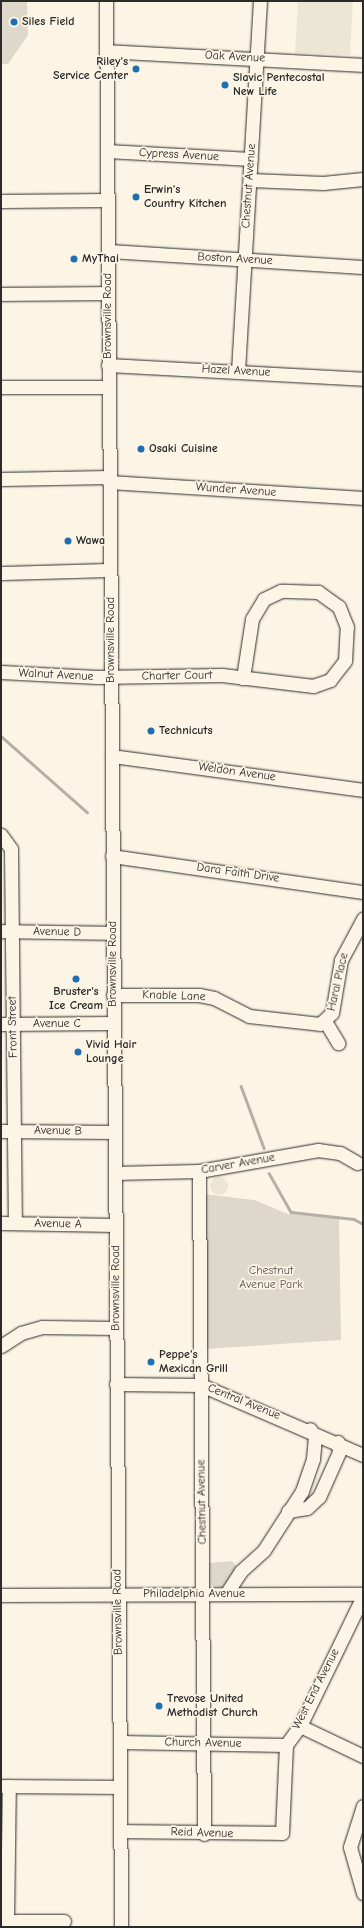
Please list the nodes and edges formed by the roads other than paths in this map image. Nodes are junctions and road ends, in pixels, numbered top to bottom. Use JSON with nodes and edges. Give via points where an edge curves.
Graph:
{"nodes":[{"id":1,"x":106,"y":1,"type":"edge"},
{"id":2,"x":260,"y":1,"type":"edge"},
{"id":3,"x":106,"y":51,"type":"junction"},
{"id":4,"x":257,"y":58,"type":"junction"},
{"id":5,"x":363,"y":65,"type":"edge"},
{"id":6,"x":107,"y":151,"type":"junction"},
{"id":7,"x":251,"y":159,"type":"junction"},
{"id":8,"x":363,"y":178,"type":"edge"},
{"id":9,"x":250,"y":180,"type":"junction"},
{"id":10,"x":107,"y":200,"type":"junction"},
{"id":11,"x":1,"y":201,"type":"edge"},
{"id":12,"x":108,"y":251,"type":"junction"},
{"id":13,"x":244,"y":260,"type":"junction"},
{"id":14,"x":363,"y":267,"type":"edge"},
{"id":15,"x":108,"y":293,"type":"junction"},
{"id":16,"x":1,"y":294,"type":"edge"},
{"id":17,"x":108,"y":365,"type":"junction"},
{"id":18,"x":238,"y":371,"type":"junction"},
{"id":19,"x":363,"y":379,"type":"edge"},
{"id":20,"x":1,"y":387,"type":"edge"},
{"id":21,"x":109,"y":387,"type":"junction"},
{"id":22,"x":1,"y":479,"type":"edge"},
{"id":23,"x":109,"y":480,"type":"junction"},
{"id":24,"x":363,"y":498,"type":"edge"},
{"id":25,"x":110,"y":570,"type":"junction"},
{"id":26,"x":1,"y":573,"type":"edge"},
{"id":27,"x":1,"y":672,"type":"edge"},
{"id":28,"x":111,"y":677,"type":"junction"},
{"id":29,"x":243,"y":678,"type":"junction"},
{"id":30,"x":112,"y":756,"type":"junction"},
{"id":31,"x":363,"y":790,"type":"edge"},
{"id":32,"x":1,"y":835,"type":"edge"},
{"id":33,"x":112,"y":856,"type":"junction"},
{"id":34,"x":363,"y":892,"type":"edge"},
{"id":35,"x":363,"y":919,"type":"edge"},
{"id":36,"x":6,"y":931,"type":"edge"},
{"id":37,"x":113,"y":933,"type":"junction"},
{"id":38,"x":114,"y":995,"type":"junction"},
{"id":39,"x":325,"y":1021,"type":"junction"},
{"id":40,"x":114,"y":1023,"type":"junction"},
{"id":41,"x":7,"y":1024,"type":"edge"},
{"id":42,"x":338,"y":1043,"type":"dead end"},
{"id":43,"x":1,"y":1130,"type":"edge"},
{"id":44,"x":14,"y":1131,"type":"junction"},
{"id":45,"x":114,"y":1132,"type":"junction"},
{"id":46,"x":357,"y":1163,"type":"dead end"},
{"id":47,"x":199,"y":1171,"type":"junction"},
{"id":48,"x":115,"y":1173,"type":"junction"},
{"id":49,"x":1,"y":1223,"type":"edge"},
{"id":50,"x":15,"y":1223,"type":"junction"},
{"id":51,"x":115,"y":1225,"type":"junction"},
{"id":52,"x":116,"y":1328,"type":"junction"},
{"id":53,"x":1,"y":1346,"type":"edge"},
{"id":54,"x":116,"y":1384,"type":"junction"},
{"id":55,"x":202,"y":1385,"type":"junction"},
{"id":56,"x":310,"y":1429,"type":"junction"},
{"id":57,"x":338,"y":1442,"type":"junction"},
{"id":58,"x":363,"y":1456,"type":"edge"},
{"id":59,"x":288,"y":1511,"type":"junction"},
{"id":60,"x":204,"y":1593,"type":"junction"},
{"id":61,"x":118,"y":1594,"type":"junction"},
{"id":62,"x":226,"y":1594,"type":"junction"},
{"id":63,"x":1,"y":1595,"type":"edge"},
{"id":64,"x":363,"y":1595,"type":"edge"},
{"id":65,"x":300,"y":1726,"type":"junction"},
{"id":66,"x":120,"y":1742,"type":"junction"},
{"id":67,"x":204,"y":1743,"type":"junction"},
{"id":68,"x":286,"y":1745,"type":"junction"},
{"id":69,"x":363,"y":1756,"type":"edge"},
{"id":70,"x":5,"y":1786,"type":"edge"},
{"id":71,"x":120,"y":1787,"type":"junction"},
{"id":72,"x":363,"y":1806,"type":"edge"},
{"id":73,"x":122,"y":1831,"type":"junction"},
{"id":74,"x":204,"y":1834,"type":"junction"},
{"id":75,"x":363,"y":1893,"type":"edge"},
{"id":76,"x":4,"y":1921,"type":"edge"},
{"id":77,"x":64,"y":1921,"type":"dead end"},
{"id":78,"x":121,"y":1927,"type":"edge"}],
"edges":[{"from":1,"to":3,"type":"street","name":"Brownsville Road"},
{"from":2,"to":4,"type":"street","name":"Chestnut Avenue"},
{"from":3,"to":4,"type":"street","name":"Oak Avenue"},
{"from":3,"to":6,"type":"street","name":"Brownsville Road"},
{"from":4,"to":5,"type":"street","name":"Oak Avenue"},
{"from":4,"to":7,"type":"street","name":"Chestnut Avenue"},
{"from":6,"to":7,"type":"street","name":"Cypress Avenue"},
{"from":6,"to":10,"type":"street","name":"Brownsville Road"},
{"from":7,"to":9,"type":"street","name":"Chestnut Avenue"},
{"from":8,"to":9,"type":"street","via":[[323,183]]},
{"from":9,"to":13,"type":"street","name":"Chestnut Avenue"},
{"from":10,"to":11,"type":"street"},
{"from":10,"to":12,"type":"street","name":"Brownsville Road"},
{"from":12,"to":13,"type":"street","name":"Boston Avenue"},
{"from":12,"to":15,"type":"street","name":"Brownsville Road"},
{"from":13,"to":14,"type":"street","name":"Boston Avenue"},
{"from":13,"to":18,"type":"street","name":"Chestnut Avenue"},
{"from":15,"to":16,"type":"street"},
{"from":15,"to":17,"type":"street","name":"Brownsville Road"},
{"from":17,"to":18,"type":"street","name":"Hazel Avenue"},
{"from":17,"to":21,"type":"street","name":"Brownsville Road"},
{"from":18,"to":19,"type":"street","name":"Hazel Avenue"},
{"from":20,"to":21,"type":"street"},
{"from":21,"to":23,"type":"street","name":"Brownsville Road"},
{"from":22,"to":23,"type":"street","name":"Wunder Avenue"},
{"from":23,"to":24,"type":"street","name":"Wunder Avenue"},
{"from":23,"to":25,"type":"street","name":"Brownsville Road"},
{"from":25,"to":26,"type":"street"},
{"from":25,"to":28,"type":"street","name":"Brownsville Road"},
{"from":27,"to":28,"type":"street","name":"Walnut Avenue"},
{"from":28,"to":29,"type":"street","name":"Charter Court"},
{"from":28,"to":30,"type":"street","name":"Brownsville Road"},
{"from":29,"to":29,"type":"street","name":"Charter Court","via":[[306,686],[330,680],[341,668],[347,653],[346,622],[340,607],[318,592],[281,591],[264,599],[252,619]]},
{"from":30,"to":31,"type":"street","name":"Weldon Avenue"},
{"from":30,"to":33,"type":"street","name":"Brownsville Road"},
{"from":32,"to":36,"type":"street","name":"Front Street","via":[[11,849]]},
{"from":33,"to":34,"type":"street","name":"Dara Faith Drive"},
{"from":33,"to":37,"type":"street","name":"Brownsville Road"},
{"from":35,"to":39,"type":"street","name":"Haral Place","via":[[345,949],[332,1013]]},
{"from":36,"to":37,"type":"street","name":"Avenue D"},
{"from":36,"to":41,"type":"street","name":"Front Street"},
{"from":37,"to":38,"type":"street","name":"Brownsville Road"},
{"from":38,"to":39,"type":"street","name":"Knable Lane","via":[[199,995],[214,998],[249,1016],[316,1024]]},
{"from":38,"to":40,"type":"street","name":"Brownsville Road"},
{"from":39,"to":42,"type":"street","name":"Haral Place"},
{"from":40,"to":41,"type":"street","name":"Avenue C"},
{"from":40,"to":45,"type":"street","name":"Brownsville Road"},
{"from":41,"to":44,"type":"street","name":"Front Street"},
{"from":43,"to":44,"type":"street","name":"Avenue B"},
{"from":44,"to":45,"type":"street","name":"Avenue B"},
{"from":44,"to":50,"type":"street","name":"Front Street"},
{"from":45,"to":48,"type":"street","name":"Brownsville Road"},
{"from":46,"to":47,"type":"street","name":"Carver Avenue","via":[[340,1153],[318,1150]]},
{"from":47,"to":48,"type":"street","name":"Carver Avenue"},
{"from":47,"to":55,"type":"street","name":"Chestnut Avenue"},
{"from":48,"to":51,"type":"street","name":"Brownsville Road"},
{"from":49,"to":50,"type":"street","name":"Avenue A"},
{"from":50,"to":51,"type":"street","name":"Avenue A"},
{"from":51,"to":52,"type":"street","name":"Brownsville Road"},
{"from":52,"to":53,"type":"street","via":[[42,1327],[21,1333]]},
{"from":52,"to":54,"type":"street","name":"Brownsville Road"},
{"from":54,"to":55,"type":"street","name":"Central Avenue"},
{"from":54,"to":61,"type":"street","name":"Brownsville Road"},
{"from":55,"to":56,"type":"street","name":"Central Avenue"},
{"from":55,"to":60,"type":"street","name":"Chestnut Avenue"},
{"from":56,"to":57,"type":"street","name":"Central Avenue"},
{"from":56,"to":59,"type":"street","via":[[315,1437],[310,1470],[302,1491]]},
{"from":57,"to":58,"type":"street","name":"Central Avenue"},
{"from":57,"to":59,"type":"street","via":[[339,1452],[319,1497],[307,1508]]},
{"from":59,"to":62,"type":"street","via":[[264,1550],[241,1571]]},
{"from":60,"to":61,"type":"street","name":"Philadelphia Avenue"},
{"from":60,"to":62,"type":"street","name":"Philadelphia Avenue"},
{"from":60,"to":67,"type":"street","name":"Chestnut Avenue"},
{"from":61,"to":63,"type":"street","name":"Philadelphia Avenue"},
{"from":61,"to":66,"type":"street","name":"Brownsville Road"},
{"from":62,"to":64,"type":"street","name":"Philadelphia Avenue"},
{"from":64,"to":65,"type":"street","name":"West End Avenue"},
{"from":65,"to":68,"type":"street","name":"West End Avenue"},
{"from":65,"to":69,"type":"street"},
{"from":66,"to":67,"type":"street","name":"Church Avenue"},
{"from":66,"to":71,"type":"street","name":"Brownsville Road"},
{"from":67,"to":68,"type":"street","name":"Church Avenue"},
{"from":67,"to":74,"type":"street","name":"Chestnut Avenue"},
{"from":68,"to":74,"type":"street","name":"Reid Avenue","via":[[282,1832]]},
{"from":70,"to":71,"type":"street"},
{"from":70,"to":76,"type":"street"},
{"from":71,"to":73,"type":"street","name":"Brownsville Road"},
{"from":72,"to":75,"type":"street","via":[[350,1847]]},
{"from":73,"to":74,"type":"street","name":"Reid Avenue"},
{"from":73,"to":78,"type":"street","name":"Brownsville Road"},
{"from":76,"to":77,"type":"street"}]}
